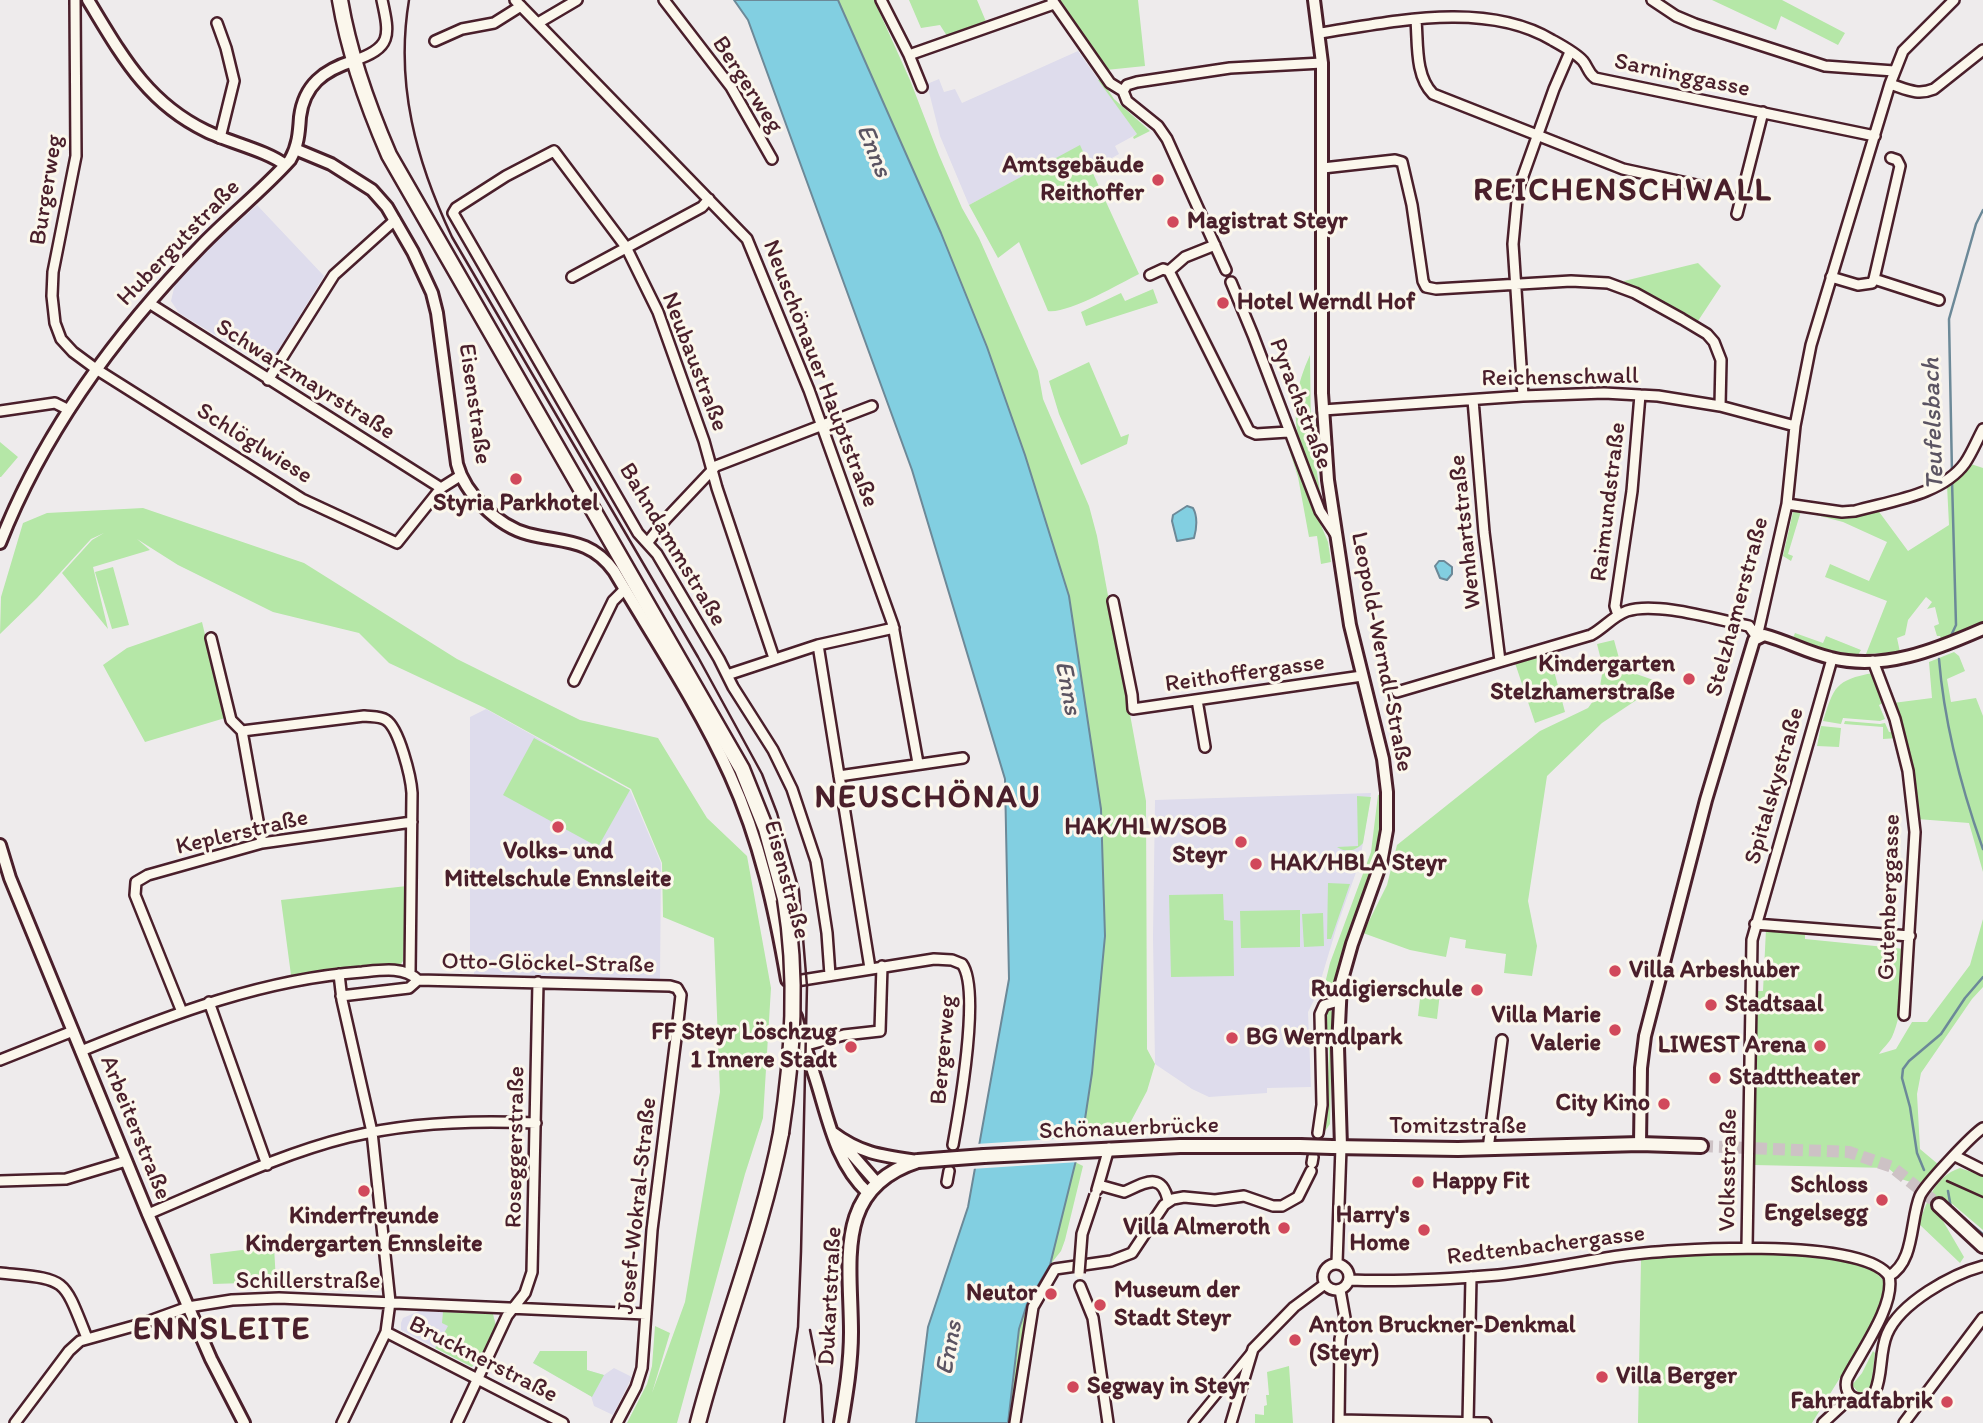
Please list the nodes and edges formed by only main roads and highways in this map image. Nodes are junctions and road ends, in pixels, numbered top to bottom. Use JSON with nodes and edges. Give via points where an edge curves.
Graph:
{"nodes":[{"id":1,"x":340,"y":0,"type":"edge"},
{"id":2,"x":1701,"y":1146,"type":"tunnel mouth"},
{"id":3,"x":1336,"y":1147,"type":"joint"},
{"id":4,"x":873,"y":1188,"type":"joint"},
{"id":5,"x":1939,"y":1205,"type":"tunnel mouth"},
{"id":6,"x":1983,"y":1246,"type":"edge"},
{"id":7,"x":698,"y":1423,"type":"edge"},
{"id":8,"x":841,"y":1423,"type":"edge"}],
"edges":[{"from":1,"to":7,"type":"main road","name":"Eisenstraße","bridge":true,"via":[[368,107],[405,186],[742,769],[766,829],[785,899],[793,995],[781,1133],[766,1200]]},
{"from":2,"to":3,"type":"main road","name":"Tomitzstraße"},
{"from":3,"to":4,"type":"main road","name":"Schönauerbrücke","bridge":true,"via":[[1180,1146],[918,1161],[896,1169]]},
{"from":4,"to":8,"type":"main road","name":"Dukartstraße","via":[[856,1216],[851,1238],[850,1358]]},
{"from":5,"to":6,"type":"main road"}]}
